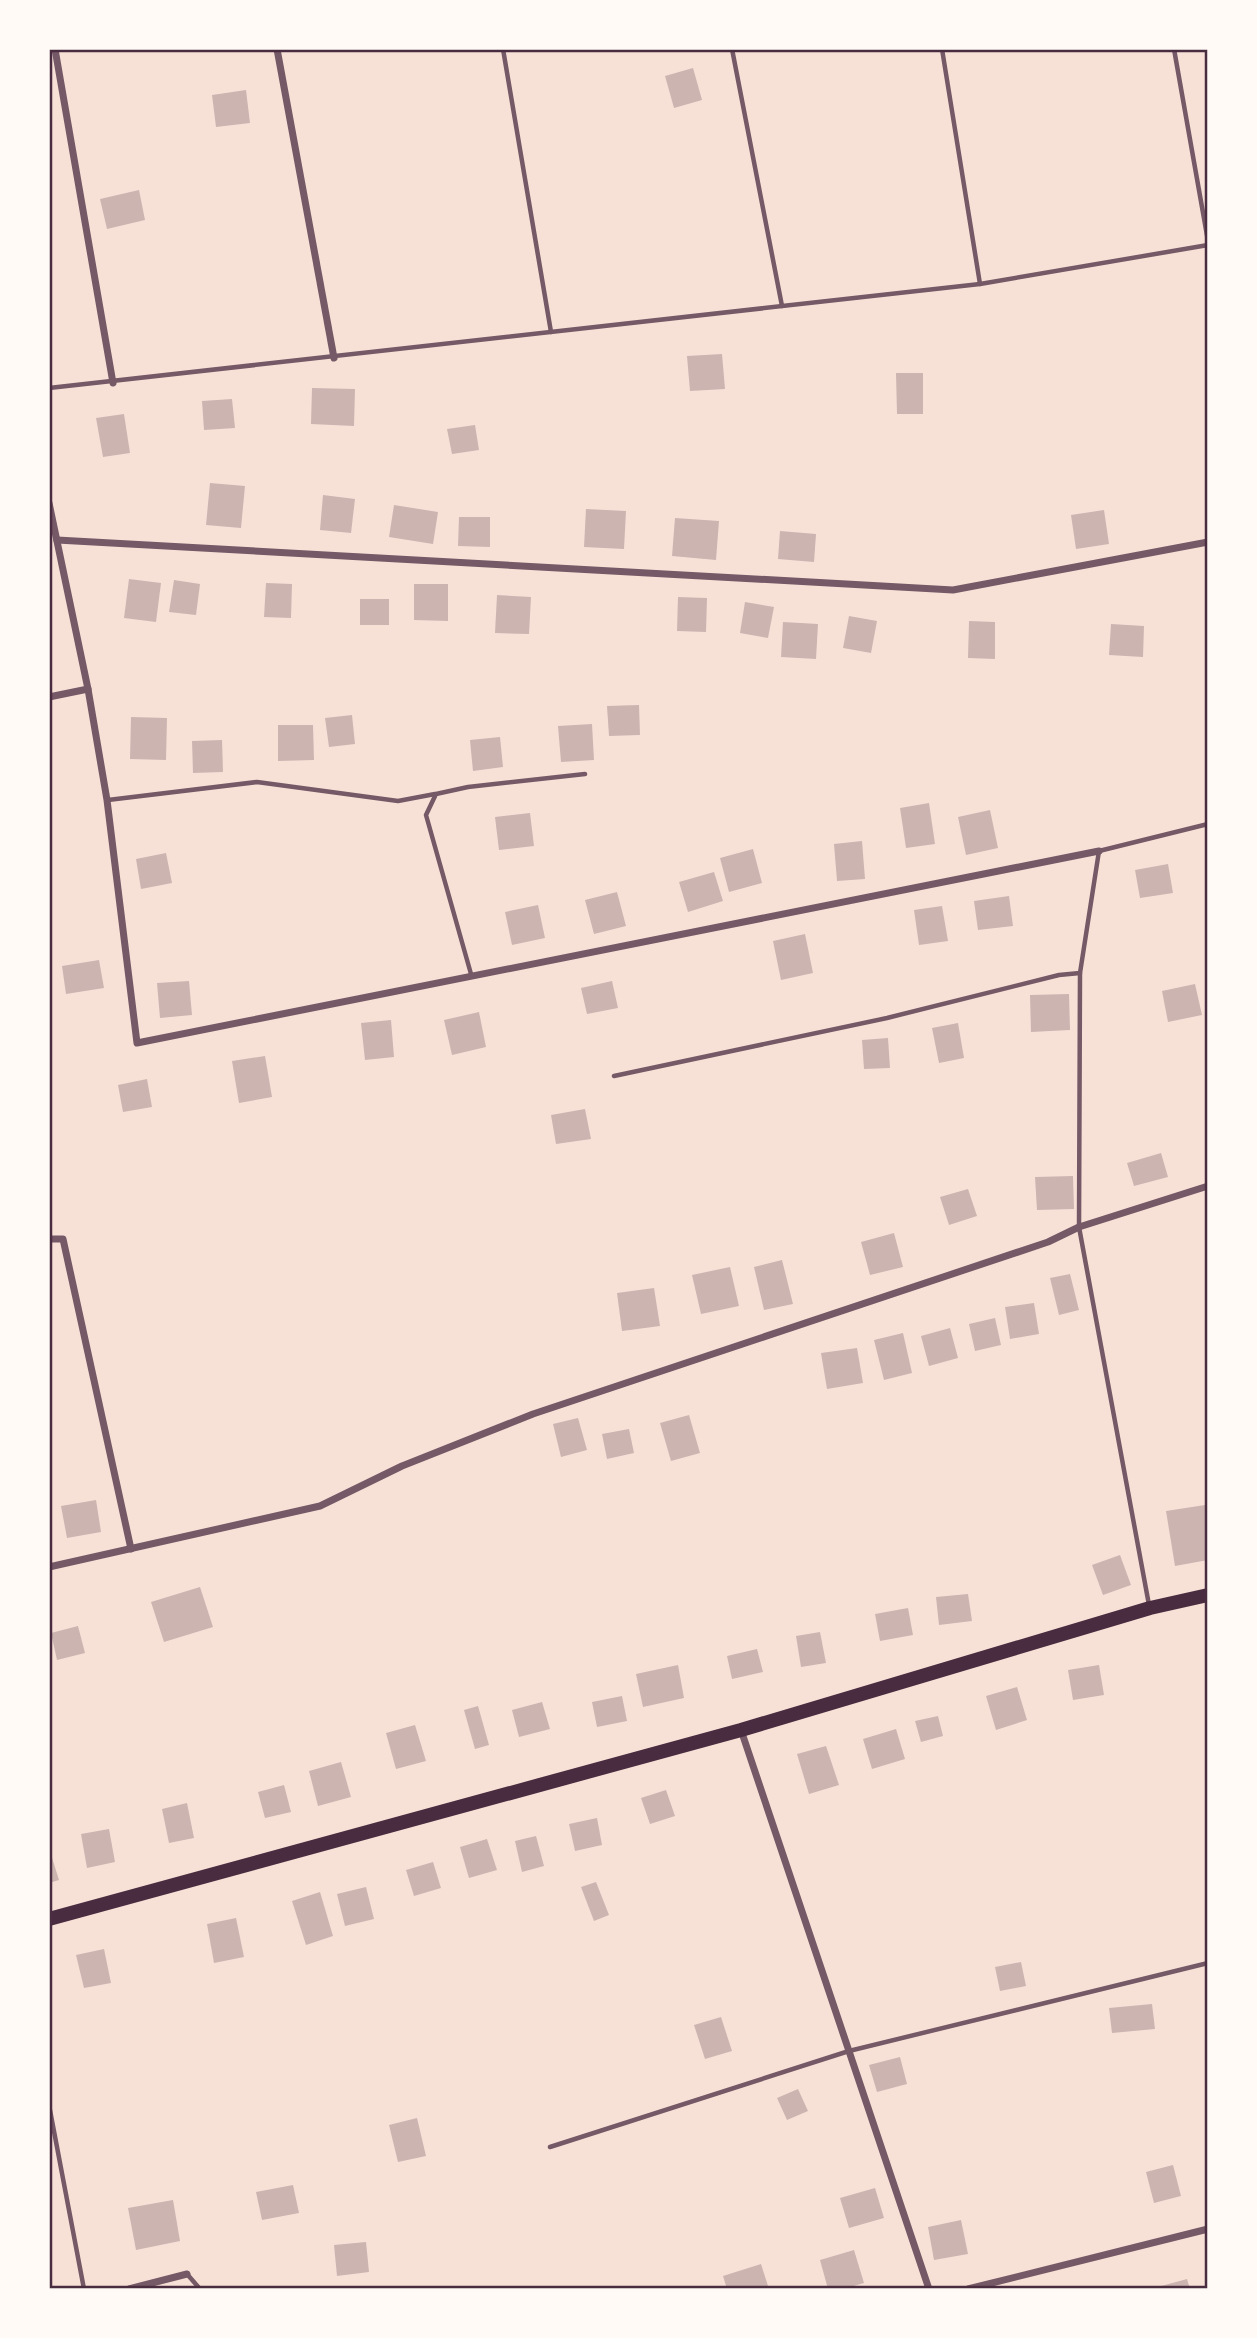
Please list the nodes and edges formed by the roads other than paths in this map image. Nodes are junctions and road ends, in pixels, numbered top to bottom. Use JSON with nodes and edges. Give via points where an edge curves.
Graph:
{"nodes":[{"id":1,"x":55,"y":49,"type":"edge"},
{"id":2,"x":277,"y":49,"type":"edge"},
{"id":3,"x":503,"y":49,"type":"edge"},
{"id":4,"x":732,"y":49,"type":"edge"},
{"id":5,"x":942,"y":49,"type":"edge"},
{"id":6,"x":1174,"y":49,"type":"edge"},
{"id":7,"x":1208,"y":243,"type":"edge"},
{"id":8,"x":980,"y":284,"type":"junction"},
{"id":9,"x":782,"y":306,"type":"junction"},
{"id":10,"x":551,"y":332,"type":"junction"},
{"id":11,"x":334,"y":358,"type":"junction"},
{"id":12,"x":113,"y":383,"type":"junction"},
{"id":13,"x":49,"y":388,"type":"edge"},
{"id":14,"x":49,"y":503,"type":"edge"},
{"id":15,"x":57,"y":540,"type":"junction"},
{"id":16,"x":1208,"y":542,"type":"edge"},
{"id":17,"x":88,"y":689,"type":"junction"},
{"id":18,"x":49,"y":697,"type":"edge"},
{"id":19,"x":585,"y":774,"type":"dead end"},
{"id":20,"x":436,"y":794,"type":"junction"},
{"id":21,"x":107,"y":800,"type":"junction"},
{"id":22,"x":1208,"y":824,"type":"edge"},
{"id":23,"x":1100,"y":851,"type":"junction"},
{"id":24,"x":1080,"y":973,"type":"junction"},
{"id":25,"x":471,"y":974,"type":"junction"},
{"id":26,"x":614,"y":1076,"type":"dead end"},
{"id":27,"x":1208,"y":1186,"type":"edge"},
{"id":28,"x":1079,"y":1227,"type":"junction"},
{"id":29,"x":49,"y":1239,"type":"edge"},
{"id":30,"x":131,"y":1549,"type":"junction"},
{"id":31,"x":49,"y":1567,"type":"edge"},
{"id":32,"x":1208,"y":1595,"type":"edge"},
{"id":33,"x":1150,"y":1608,"type":"junction"},
{"id":34,"x":741,"y":1730,"type":"junction"},
{"id":35,"x":49,"y":1919,"type":"edge"},
{"id":36,"x":1208,"y":1964,"type":"edge"},
{"id":37,"x":849,"y":2050,"type":"junction"},
{"id":38,"x":49,"y":2105,"type":"edge"},
{"id":39,"x":550,"y":2147,"type":"dead end"},
{"id":40,"x":1208,"y":2229,"type":"edge"},
{"id":41,"x":187,"y":2274,"type":"joint"},
{"id":42,"x":84,"y":2289,"type":"edge"},
{"id":43,"x":129,"y":2289,"type":"edge"},
{"id":44,"x":200,"y":2289,"type":"edge"},
{"id":45,"x":929,"y":2289,"type":"edge"},
{"id":46,"x":968,"y":2289,"type":"edge"}],
"edges":[{"from":1,"to":12,"type":"street"},
{"from":2,"to":11,"type":"street"},
{"from":3,"to":10,"type":"lane"},
{"from":4,"to":9,"type":"lane"},
{"from":5,"to":8,"type":"lane"},
{"from":6,"to":7,"type":"lane"},
{"from":7,"to":8,"type":"lane"},
{"from":8,"to":9,"type":"lane"},
{"from":9,"to":10,"type":"lane"},
{"from":10,"to":11,"type":"lane"},
{"from":11,"to":12,"type":"lane"},
{"from":12,"to":13,"type":"lane"},
{"from":14,"to":15,"type":"street"},
{"from":15,"to":16,"type":"street","via":[[953,590]]},
{"from":15,"to":17,"type":"street"},
{"from":17,"to":18,"type":"street"},
{"from":17,"to":21,"type":"street"},
{"from":19,"to":20,"type":"lane"},
{"from":20,"to":21,"type":"lane","via":[[398,801],[257,782]]},
{"from":20,"to":25,"type":"lane","via":[[426,815]]},
{"from":21,"to":25,"type":"street","via":[[136,1043]]},
{"from":22,"to":23,"type":"lane"},
{"from":23,"to":24,"type":"lane"},
{"from":23,"to":25,"type":"street"},
{"from":24,"to":26,"type":"lane"},
{"from":24,"to":28,"type":"lane"},
{"from":27,"to":28,"type":"street"},
{"from":28,"to":30,"type":"street","via":[[1048,1242],[533,1414],[402,1466],[320,1506]]},
{"from":28,"to":33,"type":"lane"},
{"from":29,"to":30,"type":"street","via":[[63,1239]]},
{"from":30,"to":31,"type":"street"},
{"from":32,"to":33,"type":"main road"},
{"from":33,"to":34,"type":"main road"},
{"from":34,"to":35,"type":"main road"},
{"from":34,"to":37,"type":"street"},
{"from":36,"to":37,"type":"lane"},
{"from":37,"to":39,"type":"lane"},
{"from":37,"to":45,"type":"street"},
{"from":38,"to":42,"type":"lane"},
{"from":40,"to":46,"type":"street"},
{"from":41,"to":43,"type":"street"},
{"from":41,"to":44,"type":"lane"}]}
